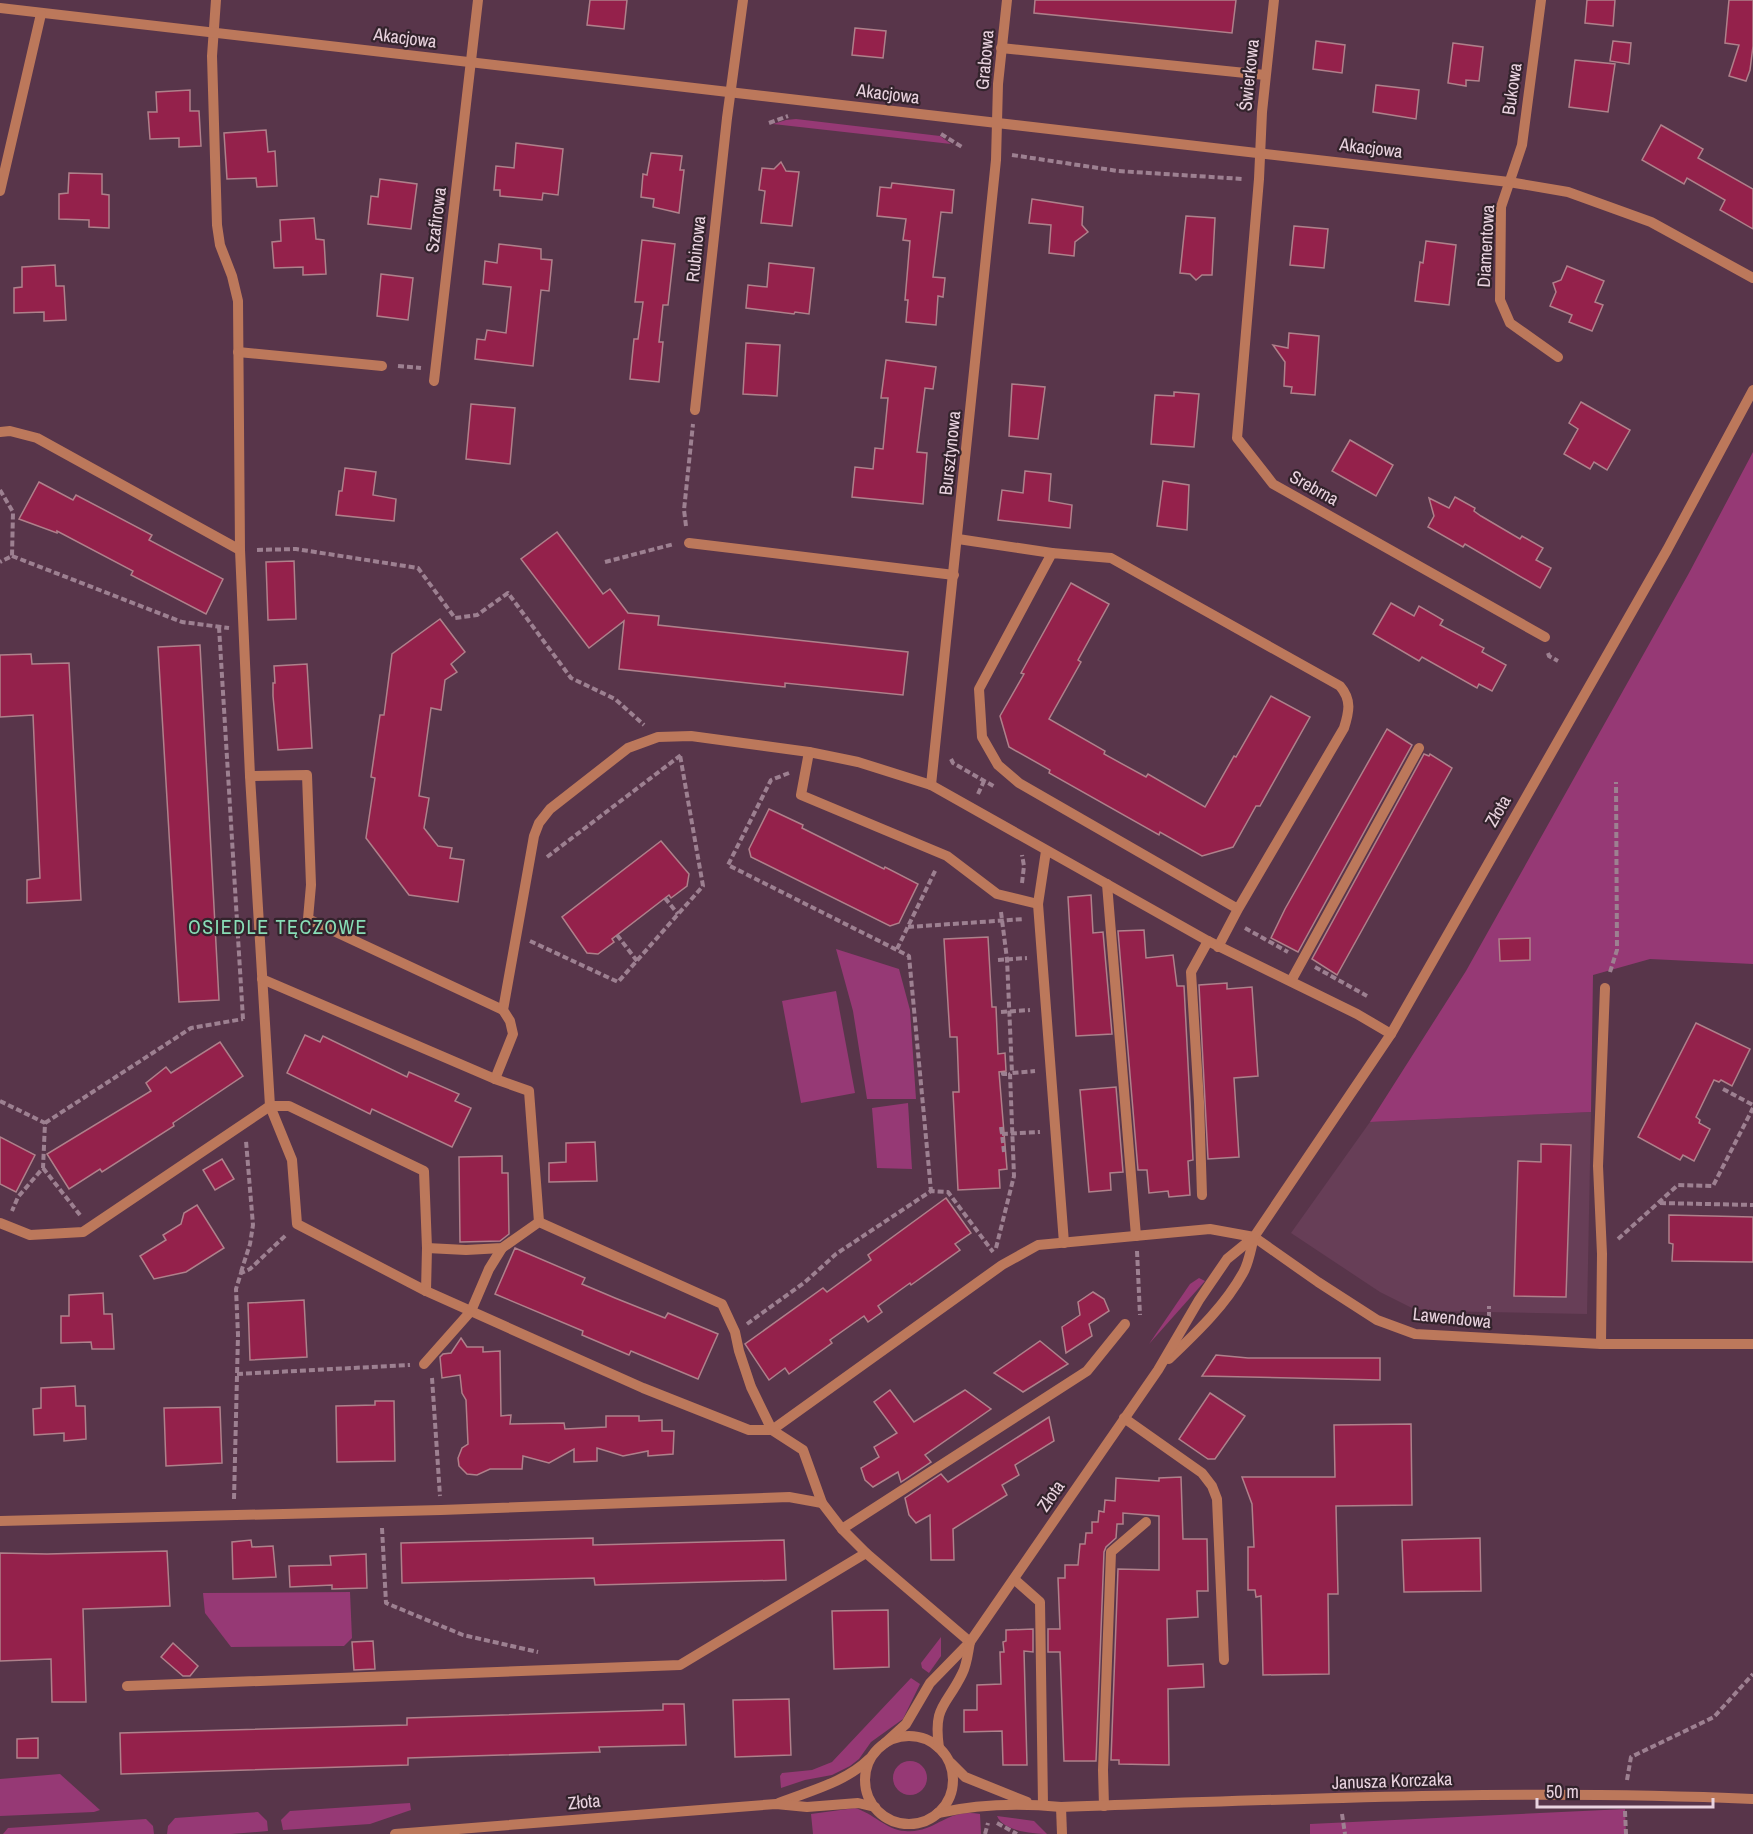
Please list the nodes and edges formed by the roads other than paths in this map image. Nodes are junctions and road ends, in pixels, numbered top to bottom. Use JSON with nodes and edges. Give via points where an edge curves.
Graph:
{"nodes":[{"id":1,"x":216,"y":0,"type":"edge"},
{"id":2,"x":478,"y":0,"type":"edge"},
{"id":3,"x":743,"y":0,"type":"edge"},
{"id":4,"x":1007,"y":0,"type":"edge"},
{"id":5,"x":1274,"y":0,"type":"edge"},
{"id":6,"x":1541,"y":0,"type":"edge"},
{"id":7,"x":0,"y":8,"type":"edge"},
{"id":8,"x":41,"y":14,"type":"junction"},
{"id":9,"x":213,"y":33,"type":"junction"},
{"id":10,"x":1001,"y":48,"type":"junction"},
{"id":11,"x":470,"y":63,"type":"junction"},
{"id":12,"x":1265,"y":75,"type":"junction"},
{"id":13,"x":731,"y":92,"type":"junction"},
{"id":14,"x":997,"y":123,"type":"junction"},
{"id":15,"x":1259,"y":153,"type":"junction"},
{"id":16,"x":1509,"y":182,"type":"junction"},
{"id":17,"x":0,"y":191,"type":"edge"},
{"id":18,"x":1753,"y":278,"type":"edge"},
{"id":19,"x":238,"y":352,"type":"junction"},
{"id":20,"x":1558,"y":357,"type":"dead end"},
{"id":21,"x":382,"y":366,"type":"road end"},
{"id":22,"x":434,"y":381,"type":"dead end"},
{"id":23,"x":1753,"y":390,"type":"edge"},
{"id":24,"x":695,"y":410,"type":"road end"},
{"id":25,"x":0,"y":432,"type":"edge"},
{"id":26,"x":958,"y":539,"type":"junction"},
{"id":27,"x":689,"y":543,"type":"road end"},
{"id":28,"x":240,"y":550,"type":"junction"},
{"id":29,"x":1052,"y":554,"type":"junction"},
{"id":30,"x":954,"y":575,"type":"junction"},
{"id":31,"x":1545,"y":638,"type":"dead end"},
{"id":32,"x":1419,"y":748,"type":"dead end"},
{"id":33,"x":809,"y":752,"type":"junction"},
{"id":34,"x":250,"y":776,"type":"junction"},
{"id":35,"x":931,"y":785,"type":"junction"},
{"id":36,"x":1046,"y":851,"type":"junction"},
{"id":37,"x":1107,"y":884,"type":"junction"},
{"id":38,"x":1038,"y":904,"type":"junction"},
{"id":39,"x":1238,"y":909,"type":"junction"},
{"id":40,"x":1208,"y":941,"type":"junction"},
{"id":41,"x":1218,"y":947,"type":"junction"},
{"id":42,"x":262,"y":979,"type":"junction"},
{"id":43,"x":1291,"y":981,"type":"junction"},
{"id":44,"x":1605,"y":988,"type":"road end"},
{"id":45,"x":503,"y":1010,"type":"junction"},
{"id":46,"x":1391,"y":1034,"type":"junction"},
{"id":47,"x":495,"y":1079,"type":"junction"},
{"id":48,"x":270,"y":1106,"type":"junction"},
{"id":49,"x":1203,"y":1195,"type":"dead end"},
{"id":50,"x":539,"y":1222,"type":"junction"},
{"id":51,"x":0,"y":1223,"type":"edge"},
{"id":52,"x":1136,"y":1236,"type":"junction"},
{"id":53,"x":1254,"y":1237,"type":"junction"},
{"id":54,"x":1064,"y":1243,"type":"junction"},
{"id":55,"x":427,"y":1248,"type":"junction"},
{"id":56,"x":502,"y":1248,"type":"junction"},
{"id":57,"x":426,"y":1291,"type":"junction"},
{"id":58,"x":471,"y":1311,"type":"junction"},
{"id":59,"x":1125,"y":1324,"type":"dead end"},
{"id":60,"x":1601,"y":1344,"type":"junction"},
{"id":61,"x":1753,"y":1344,"type":"edge"},
{"id":62,"x":424,"y":1364,"type":"road end"},
{"id":63,"x":1158,"y":1370,"type":"junction"},
{"id":64,"x":1125,"y":1418,"type":"junction"},
{"id":65,"x":772,"y":1430,"type":"junction"},
{"id":66,"x":822,"y":1503,"type":"junction"},
{"id":67,"x":0,"y":1521,"type":"edge"},
{"id":68,"x":1146,"y":1522,"type":"dead end"},
{"id":69,"x":842,"y":1529,"type":"junction"},
{"id":70,"x":866,"y":1553,"type":"junction"},
{"id":71,"x":1014,"y":1579,"type":"junction"},
{"id":72,"x":970,"y":1642,"type":"junction"},
{"id":73,"x":1224,"y":1660,"type":"dead end"},
{"id":74,"x":127,"y":1686,"type":"dead end"},
{"id":75,"x":885,"y":1743,"type":"junction"},
{"id":76,"x":939,"y":1748,"type":"junction"},
{"id":77,"x":874,"y":1753,"type":"junction"},
{"id":78,"x":948,"y":1760,"type":"junction"},
{"id":79,"x":1753,"y":1799,"type":"edge"},
{"id":80,"x":776,"y":1804,"type":"junction"},
{"id":81,"x":1038,"y":1805,"type":"junction"},
{"id":82,"x":1104,"y":1806,"type":"junction"},
{"id":83,"x":875,"y":1807,"type":"junction"},
{"id":84,"x":1061,"y":1807,"type":"junction"},
{"id":85,"x":938,"y":1813,"type":"junction"},
{"id":86,"x":395,"y":1834,"type":"edge"},
{"id":87,"x":1062,"y":1834,"type":"edge"}],
"edges":[{"from":1,"to":9,"type":"street"},
{"from":2,"to":11,"type":"street","name":"Szafirowa"},
{"from":3,"to":13,"type":"street","name":"Rubinowa"},
{"from":4,"to":10,"type":"street","name":"Grabowa"},
{"from":5,"to":12,"type":"street","name":"Świerkowa"},
{"from":6,"to":16,"type":"street","name":"Bukowa","via":[[1521,145]]},
{"from":7,"to":8,"type":"street","name":"Akacjowa"},
{"from":8,"to":9,"type":"street","name":"Akacjowa"},
{"from":8,"to":17,"type":"street"},
{"from":9,"to":11,"type":"street","name":"Akacjowa"},
{"from":9,"to":19,"type":"street","via":[[217,225],[238,301]]},
{"from":10,"to":12,"type":"street"},
{"from":10,"to":14,"type":"street","name":"Grabowa"},
{"from":11,"to":13,"type":"street","name":"Akacjowa"},
{"from":11,"to":22,"type":"street","name":"Szafirowa"},
{"from":12,"to":15,"type":"street","name":"Świerkowa"},
{"from":13,"to":14,"type":"street","name":"Akacjowa"},
{"from":13,"to":24,"type":"street","name":"Rubinowa"},
{"from":14,"to":15,"type":"street","name":"Akacjowa"},
{"from":14,"to":26,"type":"street","name":"Bursztynowa"},
{"from":15,"to":16,"type":"street","name":"Akacjowa"},
{"from":15,"to":31,"type":"street","name":"Srebrna","via":[[1237,438],[1273,484]]},
{"from":16,"to":18,"type":"street","name":"Akacjowa","via":[[1568,192],[1651,222]]},
{"from":16,"to":20,"type":"street","name":"Diamentowa","via":[[1501,207],[1500,300],[1510,323]]},
{"from":19,"to":21,"type":"street"},
{"from":19,"to":28,"type":"street"},
{"from":23,"to":46,"type":"street","name":"Złota","via":[[1667,550]]},
{"from":25,"to":28,"type":"street","via":[[37,438]]},
{"from":26,"to":29,"type":"street"},
{"from":26,"to":30,"type":"street","name":"Bursztynowa"},
{"from":27,"to":30,"type":"street"},
{"from":28,"to":34,"type":"street"},
{"from":29,"to":39,"type":"street","via":[[979,689],[982,736],[998,765],[1019,783]]},
{"from":29,"to":39,"type":"street","via":[[1111,558],[1340,686],[1346,693],[1349,702],[1344,728]]},
{"from":30,"to":35,"type":"street","name":"Bursztynowa"},
{"from":32,"to":43,"type":"street"},
{"from":33,"to":35,"type":"street","via":[[858,762]]},
{"from":33,"to":38,"type":"street","via":[[801,795],[944,855],[997,894]]},
{"from":33,"to":45,"type":"street","via":[[692,736],[658,737],[628,748],[550,809],[534,836]]},
{"from":34,"to":42,"type":"street"},
{"from":34,"to":45,"type":"street","via":[[307,775],[311,885],[308,919]]},
{"from":35,"to":36,"type":"street"},
{"from":36,"to":37,"type":"street"},
{"from":36,"to":38,"type":"street"},
{"from":37,"to":40,"type":"street"},
{"from":37,"to":52,"type":"street"},
{"from":38,"to":54,"type":"street"},
{"from":39,"to":41,"type":"street"},
{"from":40,"to":41,"type":"street"},
{"from":40,"to":49,"type":"street","via":[[1191,972]]},
{"from":41,"to":43,"type":"street"},
{"from":42,"to":47,"type":"street"},
{"from":42,"to":48,"type":"street"},
{"from":43,"to":46,"type":"street"},
{"from":44,"to":60,"type":"street","via":[[1598,1166]]},
{"from":45,"to":47,"type":"street","via":[[513,1034]]},
{"from":46,"to":53,"type":"street","name":"Złota"},
{"from":47,"to":50,"type":"street","via":[[529,1091]]},
{"from":48,"to":51,"type":"street","via":[[83,1232],[30,1235]]},
{"from":48,"to":55,"type":"street","via":[[289,1106],[424,1171]]},
{"from":48,"to":57,"type":"street","via":[[292,1160],[297,1224]]},
{"from":50,"to":56,"type":"street"},
{"from":50,"to":65,"type":"street","via":[[722,1304],[735,1332],[751,1387]]},
{"from":52,"to":53,"type":"street","via":[[1210,1229]]},
{"from":52,"to":54,"type":"street"},
{"from":53,"to":60,"type":"street","name":"Lawendowa","via":[[1377,1320],[1415,1334]]},
{"from":53,"to":63,"type":"street","name":"Złota","via":[[1227,1259]]},
{"from":53,"to":63,"type":"street","name":"Złota","via":[[1245,1272],[1215,1314]]},
{"from":54,"to":65,"type":"street","via":[[1038,1245],[1002,1265]]},
{"from":55,"to":56,"type":"street"},
{"from":55,"to":57,"type":"street"},
{"from":56,"to":58,"type":"street"},
{"from":57,"to":58,"type":"street"},
{"from":58,"to":62,"type":"street"},
{"from":58,"to":65,"type":"street","via":[[696,1410],[749,1430]]},
{"from":59,"to":69,"type":"street","via":[[1087,1371]]},
{"from":60,"to":61,"type":"street","name":"Lawendowa"},
{"from":63,"to":64,"type":"street","name":"Złota"},
{"from":64,"to":71,"type":"street","name":"Złota"},
{"from":64,"to":73,"type":"street","via":[[1202,1473],[1212,1486],[1217,1499]]},
{"from":65,"to":66,"type":"street","via":[[803,1450]]},
{"from":66,"to":67,"type":"street","via":[[789,1497]]},
{"from":66,"to":69,"type":"street"},
{"from":68,"to":82,"type":"street","via":[[1112,1552]]},
{"from":69,"to":70,"type":"street"},
{"from":70,"to":72,"type":"street"},
{"from":70,"to":74,"type":"street","via":[[680,1665]]},
{"from":71,"to":72,"type":"street","name":"Złota"},
{"from":71,"to":81,"type":"street","via":[[1040,1602]]},
{"from":72,"to":75,"type":"street","name":"Złota","via":[[930,1683],[906,1724]]},
{"from":72,"to":76,"type":"street","name":"Złota","via":[[963,1672],[940,1710],[936,1726]]},
{"from":75,"to":76,"type":"street","via":[[912,1736]]},
{"from":75,"to":77,"type":"street"},
{"from":76,"to":78,"type":"street"},
{"from":77,"to":80,"type":"street","name":"Złota","via":[[838,1780]]},
{"from":77,"to":83,"type":"street","via":[[865,1780]]},
{"from":78,"to":81,"type":"street","name":"Janusza Korczaka","via":[[965,1777]]},
{"from":78,"to":85,"type":"street","via":[[953,1788]]},
{"from":79,"to":82,"type":"street","name":"Janusza Korczaka","via":[[1426,1795]]},
{"from":80,"to":83,"type":"street","name":"Złota","via":[[807,1807],[858,1803]]},
{"from":80,"to":86,"type":"street","name":"Złota"},
{"from":81,"to":84,"type":"street","name":"Janusza Korczaka"},
{"from":81,"to":85,"type":"street","name":"Janusza Korczaka","via":[[965,1807]]},
{"from":82,"to":84,"type":"street","name":"Janusza Korczaka"},
{"from":83,"to":85,"type":"street","via":[[905,1824],[917,1824]]},
{"from":84,"to":87,"type":"street"}]}
